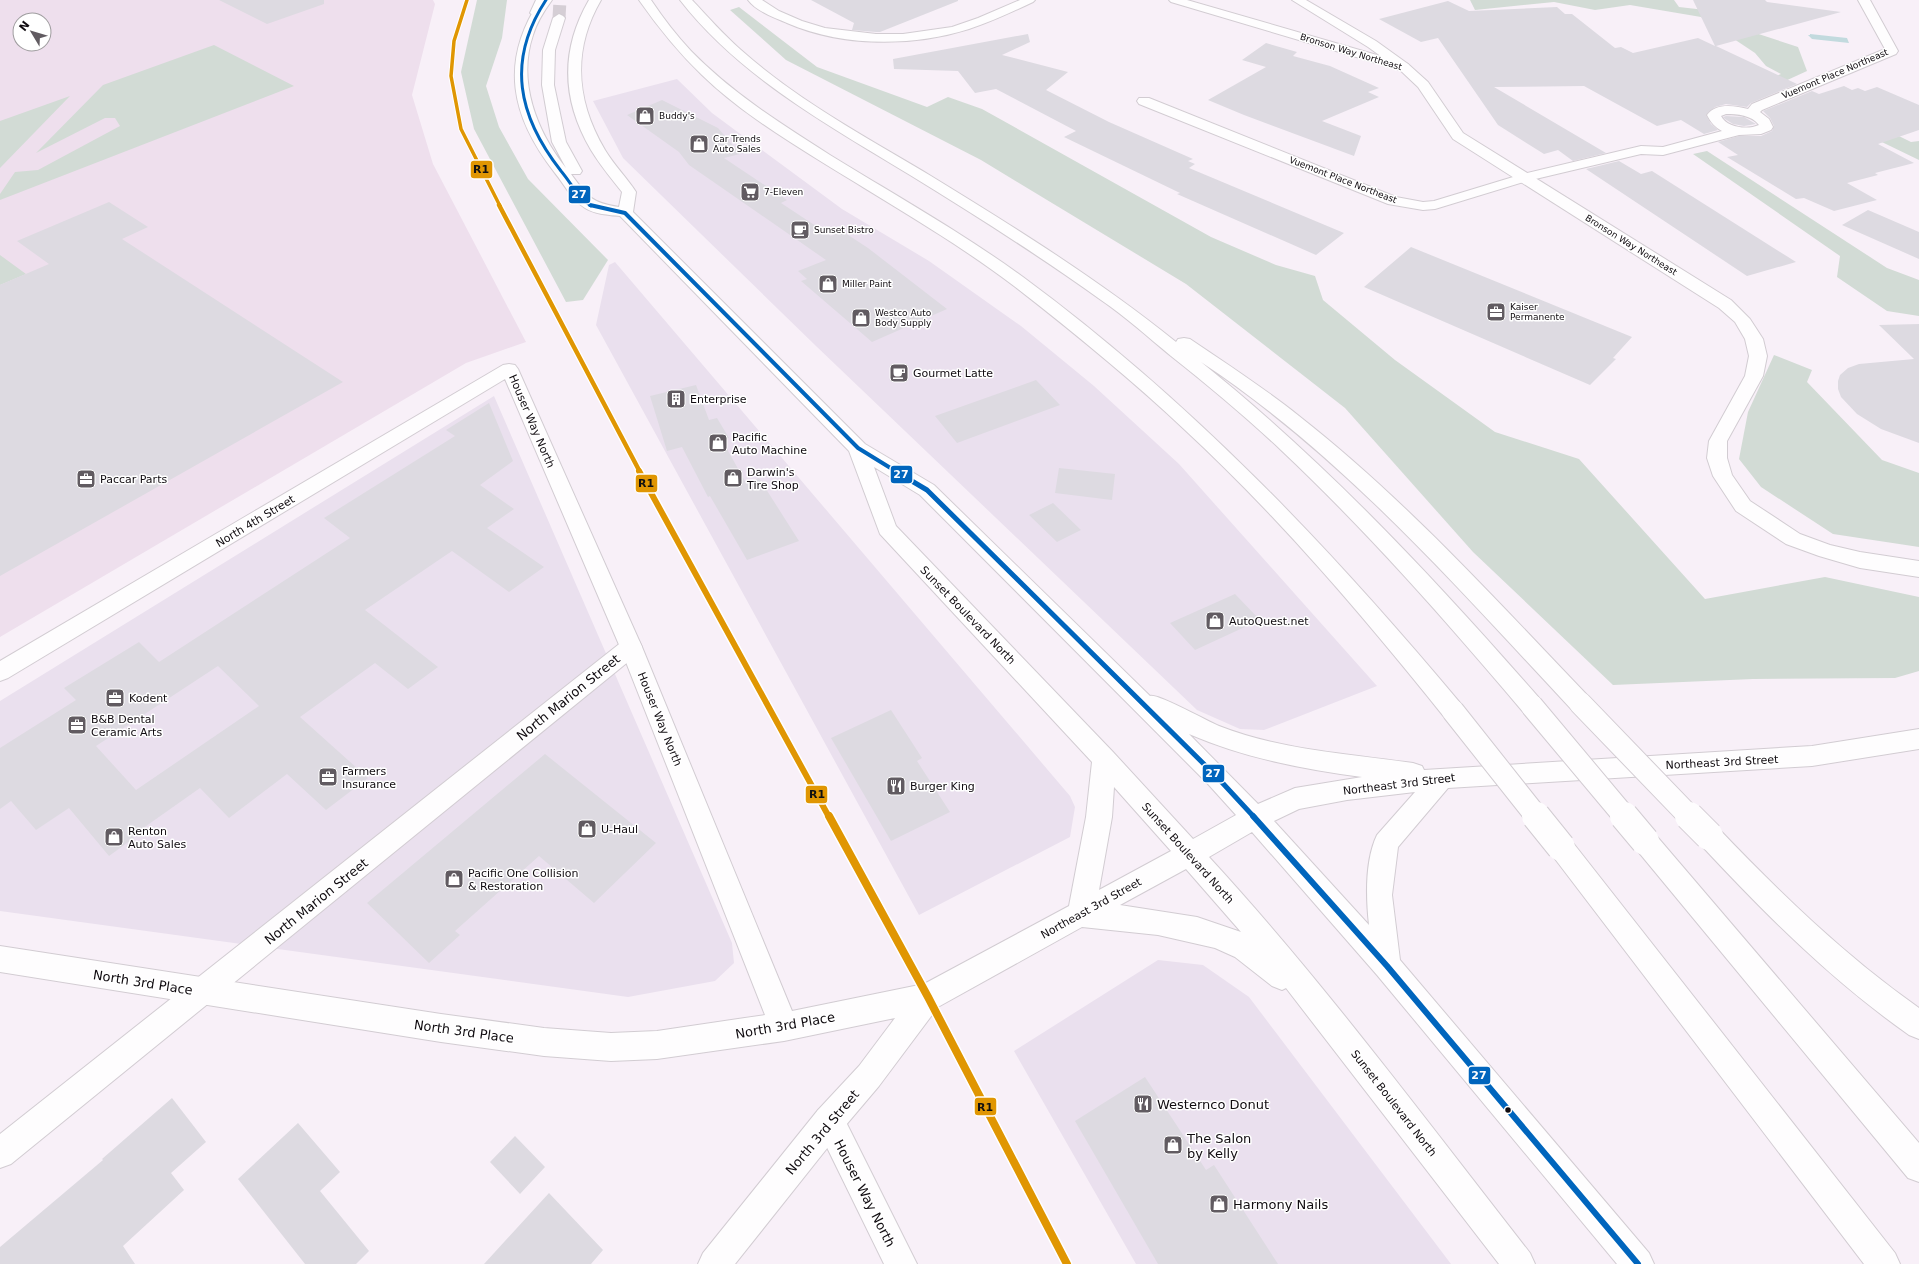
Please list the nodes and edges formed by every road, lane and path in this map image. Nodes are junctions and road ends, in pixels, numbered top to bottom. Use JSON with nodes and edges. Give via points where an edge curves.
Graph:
{"nodes":[{"id":1,"x":542,"y":0,"type":"tunnel mouth"},
{"id":2,"x":546,"y":0,"type":"tunnel mouth"},
{"id":3,"x":595,"y":0,"type":"edge"},
{"id":4,"x":645,"y":0,"type":"edge"},
{"id":5,"x":686,"y":0,"type":"edge"},
{"id":6,"x":754,"y":0,"type":"edge"},
{"id":7,"x":1029,"y":0,"type":"edge"},
{"id":8,"x":1175,"y":0,"type":"edge"},
{"id":9,"x":1298,"y":0,"type":"edge"},
{"id":10,"x":1864,"y":0,"type":"edge"},
{"id":11,"x":536,"y":13,"type":"junction"},
{"id":12,"x":559,"y":18,"type":"tunnel mouth"},
{"id":13,"x":1404,"y":67,"type":"junction"},
{"id":14,"x":1144,"y":101,"type":"dead end"},
{"id":15,"x":1751,"y":114,"type":"junction"},
{"id":16,"x":556,"y":122,"type":"junction"},
{"id":17,"x":1738,"y":131,"type":"junction"},
{"id":18,"x":1656,"y":138,"type":"dead end"},
{"id":19,"x":1641,"y":150,"type":"junction"},
{"id":20,"x":1523,"y":178,"type":"junction"},
{"id":21,"x":629,"y":192,"type":"junction"},
{"id":22,"x":590,"y":205,"type":"junction"},
{"id":23,"x":625,"y":214,"type":"junction"},
{"id":24,"x":1111,"y":299,"type":"junction"},
{"id":25,"x":510,"y":369,"type":"joint"},
{"id":26,"x":858,"y":448,"type":"junction"},
{"id":27,"x":1919,"y":569,"type":"edge"},
{"id":28,"x":631,"y":647,"type":"junction"},
{"id":29,"x":0,"y":672,"type":"edge"},
{"id":30,"x":1122,"y":684,"type":"junction"},
{"id":31,"x":1919,"y":739,"type":"edge"},
{"id":32,"x":1104,"y":759,"type":"junction"},
{"id":33,"x":1442,"y":778,"type":"junction"},
{"id":34,"x":1255,"y":818,"type":"junction"},
{"id":35,"x":1190,"y":854,"type":"junction"},
{"id":36,"x":1081,"y":914,"type":"junction"},
{"id":37,"x":0,"y":959,"type":"edge"},
{"id":38,"x":1387,"y":966,"type":"junction"},
{"id":39,"x":203,"y":992,"type":"junction"},
{"id":40,"x":928,"y":997,"type":"junction"},
{"id":41,"x":1316,"y":1002,"type":"junction"},
{"id":42,"x":1919,"y":1025,"type":"edge"},
{"id":43,"x":784,"y":1027,"type":"junction"},
{"id":44,"x":829,"y":1121,"type":"junction"},
{"id":45,"x":0,"y":1153,"type":"edge"},
{"id":46,"x":1919,"y":1167,"type":"edge"},
{"id":47,"x":714,"y":1264,"type":"edge"},
{"id":48,"x":901,"y":1264,"type":"edge"},
{"id":49,"x":1519,"y":1264,"type":"edge"},
{"id":50,"x":1638,"y":1264,"type":"edge"},
{"id":51,"x":1884,"y":1264,"type":"edge"}],
"edges":[{"from":1,"to":11,"type":"main road"},
{"from":2,"to":11,"type":"main road"},
{"from":3,"to":21,"type":"main road","via":[[581,25],[574,53],[573,76],[583,121],[597,149]]},
{"from":4,"to":51,"type":"main road","bridge":true,"via":[[687,55],[744,105],[1016,280],[1146,384],[1288,519],[1393,636],[1561,847]]},
{"from":5,"to":24,"type":"main road","via":[[738,56],[790,96],[991,218]]},
{"from":6,"to":7,"type":"main road","via":[[769,12],[813,28],[870,37],[904,37],[954,30]]},
{"from":8,"to":13,"type":"main road","name":"Bronson Way Northeast"},
{"from":9,"to":13,"type":"main road","via":[[1372,44]]},
{"from":10,"to":15,"type":"main road","name":"Vuemont Place Northeast","via":[[1892,51],[1757,107]]},
{"from":11,"to":22,"type":"main road","via":[[523,45],[520,70],[526,110],[544,149]]},
{"from":12,"to":16,"type":"main road","via":[[550,44],[547,67]]},
{"from":13,"to":20,"type":"main road","name":"Bronson Way Northeast","via":[[1424,85],[1458,136]]},
{"from":14,"to":20,"type":"main road","name":"Vuemont Place Northeast","via":[[1392,201],[1423,206],[1435,204]]},
{"from":15,"to":17,"type":"main road","via":[[1763,120],[1766,127],[1757,132]]},
{"from":15,"to":17,"type":"main road","via":[[1736,110],[1718,112],[1714,115],[1712,124]]},
{"from":16,"to":21,"type":"main road","via":[[582,152]]},
{"from":16,"to":22,"type":"main road","via":[[559,142]]},
{"from":17,"to":19,"type":"main road","name":"Vuemont Place Northeast","via":[[1663,150]]},
{"from":18,"to":19,"type":"main road","name":"Vuemont Place Northeast","via":[[1649,140]]},
{"from":19,"to":20,"type":"main road","name":"Vuemont Place Northeast"},
{"from":20,"to":27,"type":"main road","name":"Bronson Way Northeast","via":[[1725,304],[1742,319],[1754,339],[1758,356],[1754,376],[1718,441],[1717,458],[1723,476],[1743,506],[1793,539],[1826,551],[1860,560]]},
{"from":21,"to":23,"type":"main road"},
{"from":22,"to":23,"type":"main road"},
{"from":23,"to":26,"type":"main road","name":"Sunset Boulevard North"},
{"from":24,"to":42,"type":"main road","bridge":true,"via":[[1217,363],[1336,454],[1439,555],[1756,887],[1858,981]]},
{"from":24,"to":46,"type":"main road","bridge":true,"via":[[1236,399],[1303,460],[1420,580],[1532,706]]},
{"from":25,"to":28,"type":"main road","name":"Houser Way North"},
{"from":25,"to":29,"type":"main road","name":"North 4th Street"},
{"from":26,"to":30,"type":"main road","name":"Sunset Boulevard North","via":[[927,490]]},
{"from":26,"to":32,"type":"main road","name":"Sunset Boulevard North","via":[[886,530]]},
{"from":28,"to":39,"type":"main road","name":"North Marion Street"},
{"from":28,"to":43,"type":"main road","name":"Houser Way North"},
{"from":30,"to":33,"type":"main road","via":[[1179,719],[1246,745],[1296,756]]},
{"from":30,"to":34,"type":"main road","name":"Sunset Boulevard North"},
{"from":31,"to":33,"type":"main road","name":"Northeast 3rd Street","via":[[1812,756]]},
{"from":32,"to":35,"type":"main road","name":"Sunset Boulevard North"},
{"from":32,"to":36,"type":"main road","via":[[1100,817]]},
{"from":33,"to":34,"type":"main road","name":"Northeast 3rd Street","via":[[1347,789],[1295,800]]},
{"from":33,"to":38,"type":"main road","via":[[1386,843],[1379,895]]},
{"from":34,"to":35,"type":"main road","name":"Northeast 3rd Street"},
{"from":34,"to":38,"type":"main road","name":"Sunset Boulevard North"},
{"from":35,"to":36,"type":"main road","name":"Northeast 3rd Street"},
{"from":35,"to":41,"type":"main road","name":"Sunset Boulevard North"},
{"from":36,"to":40,"type":"main road","name":"Northeast 3rd Street"},
{"from":36,"to":41,"type":"main road","via":[[1170,926],[1232,941]]},
{"from":37,"to":39,"type":"main road","name":"North 3rd Place"},
{"from":38,"to":50,"type":"main road","name":"Sunset Boulevard North"},
{"from":39,"to":43,"type":"main road","name":"North 3rd Place","via":[[577,1046],[656,1045]]},
{"from":39,"to":45,"type":"main road","name":"North Marion Street"},
{"from":40,"to":43,"type":"main road","name":"North 3rd Place"},
{"from":40,"to":44,"type":"main road","name":"North 3rd Street","via":[[869,1076]]},
{"from":41,"to":49,"type":"main road","name":"Sunset Boulevard North"},
{"from":44,"to":47,"type":"main road","name":"North 3rd Street"},
{"from":44,"to":48,"type":"main road","name":"Houser Way North"}]}
